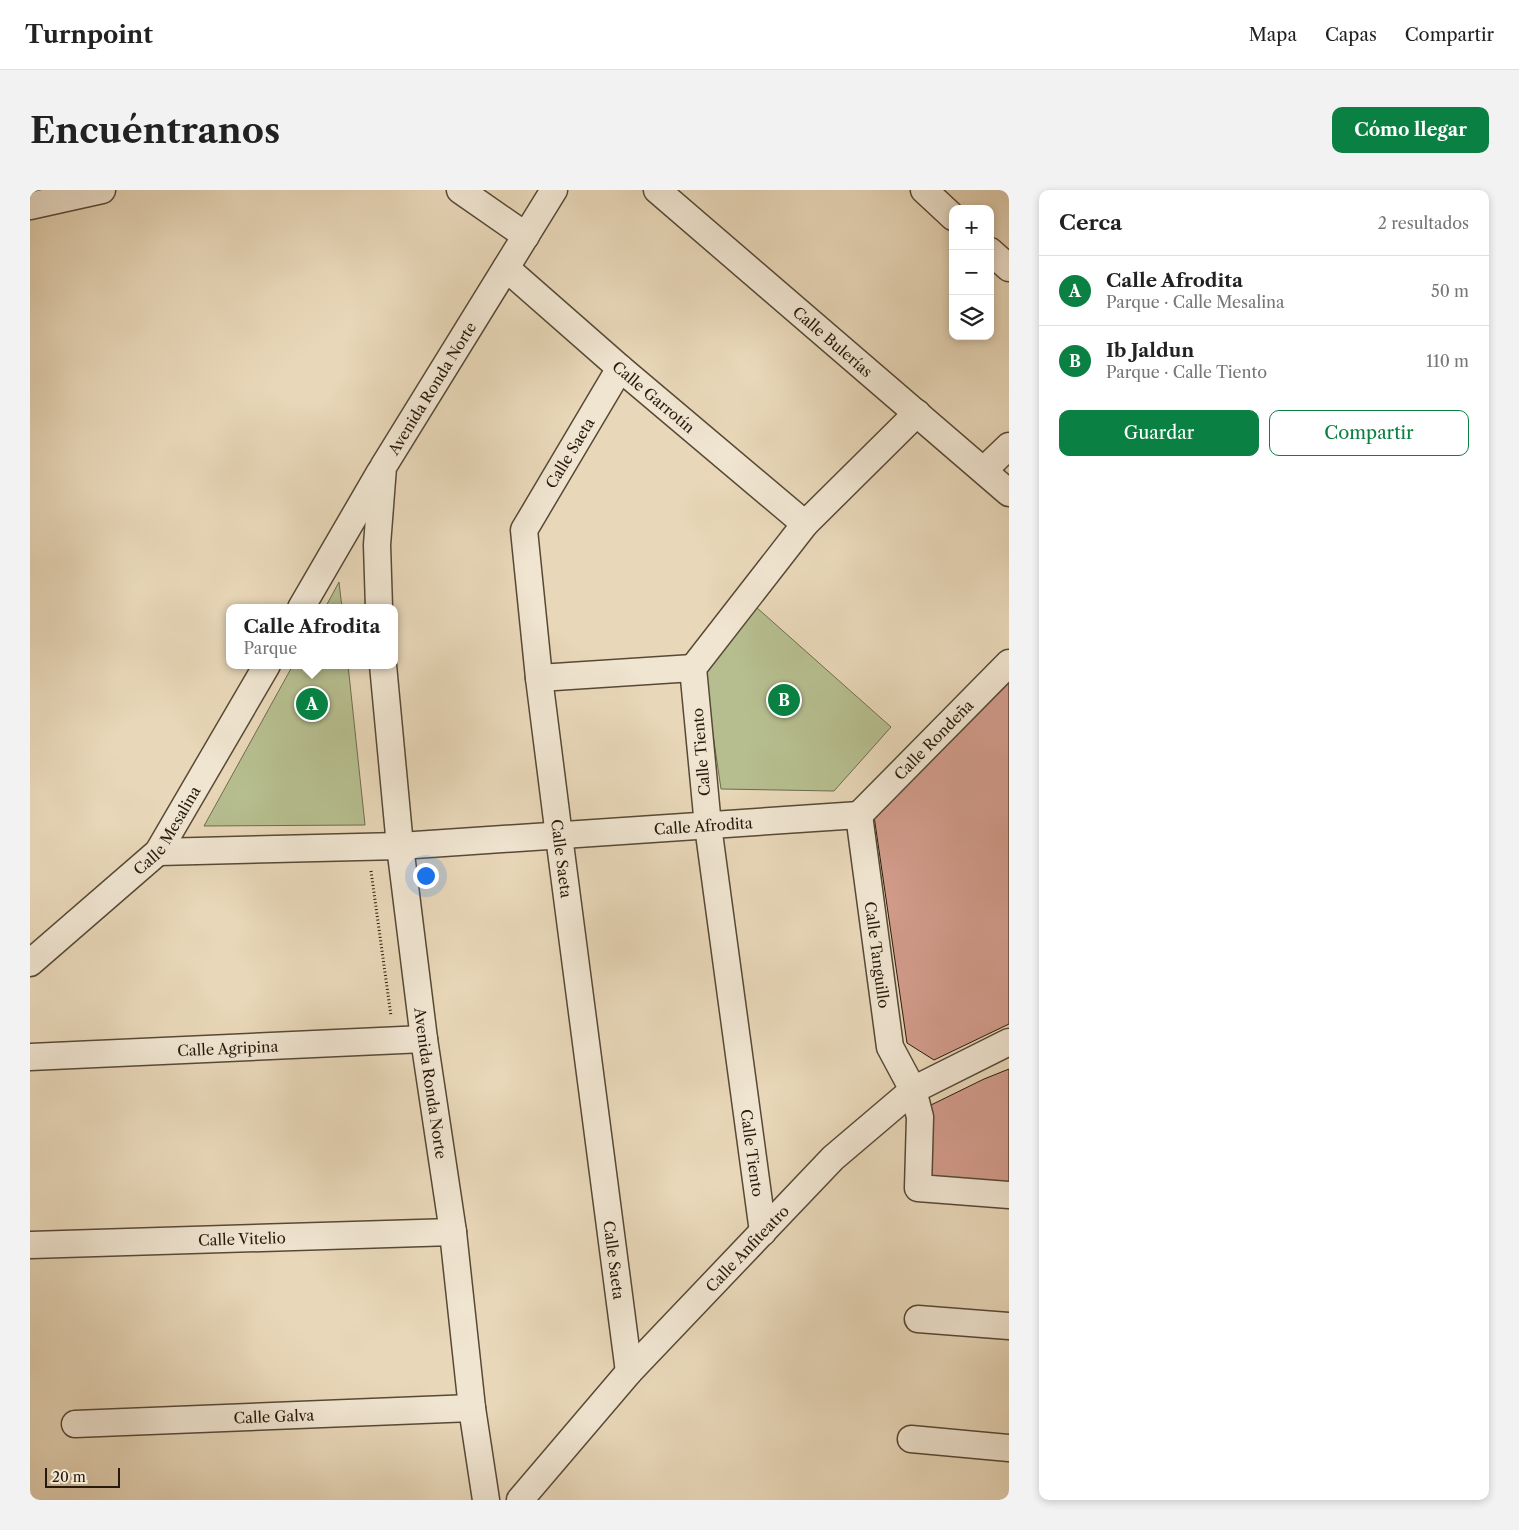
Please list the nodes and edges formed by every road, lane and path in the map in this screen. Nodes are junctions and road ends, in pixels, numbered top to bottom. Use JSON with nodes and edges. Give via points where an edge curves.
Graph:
{"nodes":[{"id":1,"x":102,"y":190,"type":"edge"},
{"id":2,"x":460,"y":190,"type":"edge"},
{"id":3,"x":554,"y":190,"type":"edge"},
{"id":4,"x":657,"y":190,"type":"edge"},
{"id":5,"x":924,"y":190,"type":"edge"},
{"id":6,"x":30,"y":206,"type":"edge"},
{"id":7,"x":949,"y":213,"type":"edge"},
{"id":8,"x":526,"y":236,"type":"junction"},
{"id":9,"x":994,"y":255,"type":"edge"},
{"id":10,"x":506,"y":268,"type":"junction"},
{"id":11,"x":1009,"y":268,"type":"edge"},
{"id":12,"x":620,"y":368,"type":"junction"},
{"id":13,"x":916,"y":412,"type":"junction"},
{"id":14,"x":1009,"y":446,"type":"edge"},
{"id":15,"x":383,"y":467,"type":"junction"},
{"id":16,"x":984,"y":470,"type":"junction"},
{"id":17,"x":1009,"y":492,"type":"edge"},
{"id":18,"x":805,"y":524,"type":"junction"},
{"id":19,"x":303,"y":604,"type":"edge"},
{"id":20,"x":379,"y":604,"type":"edge"},
{"id":21,"x":1009,"y":663,"type":"edge"},
{"id":22,"x":693,"y":668,"type":"junction"},
{"id":23,"x":265,"y":669,"type":"edge"},
{"id":24,"x":383,"y":669,"type":"edge"},
{"id":25,"x":539,"y":678,"type":"junction"},
{"id":26,"x":859,"y":816,"type":"junction"},
{"id":27,"x":708,"y":826,"type":"junction"},
{"id":28,"x":559,"y":836,"type":"junction"},
{"id":29,"x":400,"y":846,"type":"junction"},
{"id":30,"x":158,"y":852,"type":"junction"},
{"id":31,"x":30,"y":963,"type":"edge"},
{"id":32,"x":424,"y":1039,"type":"junction"},
{"id":33,"x":1008,"y":1043,"type":"edge"},
{"id":34,"x":30,"y":1057,"type":"edge"},
{"id":35,"x":913,"y":1090,"type":"junction"},
{"id":36,"x":1009,"y":1195,"type":"edge"},
{"id":37,"x":453,"y":1232,"type":"junction"},
{"id":38,"x":763,"y":1232,"type":"junction"},
{"id":39,"x":30,"y":1245,"type":"edge"},
{"id":40,"x":918,"y":1319,"type":"dead end"},
{"id":41,"x":1009,"y":1326,"type":"edge"},
{"id":42,"x":629,"y":1372,"type":"junction"},
{"id":43,"x":472,"y":1408,"type":"junction"},
{"id":44,"x":75,"y":1424,"type":"dead end"},
{"id":45,"x":911,"y":1438,"type":"dead end"},
{"id":46,"x":1009,"y":1448,"type":"edge"},
{"id":47,"x":486,"y":1500,"type":"edge"},
{"id":48,"x":520,"y":1500,"type":"edge"}],
"edges":[{"from":1,"to":6,"type":"street"},
{"from":2,"to":8,"type":"street"},
{"from":3,"to":8,"type":"street","name":"Avenida Ronda Norte"},
{"from":4,"to":13,"type":"street","name":"Calle Bulerías"},
{"from":5,"to":7,"type":"street"},
{"from":8,"to":10,"type":"street","name":"Avenida Ronda Norte"},
{"from":9,"to":11,"type":"street"},
{"from":10,"to":12,"type":"street","name":"Calle Garrotín"},
{"from":10,"to":15,"type":"street","name":"Avenida Ronda Norte"},
{"from":12,"to":18,"type":"street","name":"Calle Garrotín"},
{"from":12,"to":25,"type":"street","name":"Calle Saeta","via":[[524,530]]},
{"from":13,"to":16,"type":"street","name":"Calle Bulerías"},
{"from":13,"to":18,"type":"street"},
{"from":14,"to":16,"type":"street"},
{"from":15,"to":19,"type":"street"},
{"from":15,"to":20,"type":"street","name":"Avenida Ronda Norte","via":[[377,545]]},
{"from":16,"to":17,"type":"street","name":"Calle Bulerías"},
{"from":18,"to":22,"type":"street"},
{"from":21,"to":26,"type":"street","name":"Calle Rondeña"},
{"from":22,"to":25,"type":"street"},
{"from":22,"to":27,"type":"street","name":"Calle Tiento"},
{"from":23,"to":30,"type":"street","name":"Calle Mesalina"},
{"from":24,"to":29,"type":"street","name":"Avenida Ronda Norte"},
{"from":25,"to":28,"type":"street","name":"Calle Saeta"},
{"from":26,"to":27,"type":"street","name":"Calle Afrodita"},
{"from":26,"to":35,"type":"street","name":"Calle Tanguillo","via":[[890,1047]]},
{"from":27,"to":28,"type":"street","name":"Calle Afrodita"},
{"from":27,"to":38,"type":"street","name":"Calle Tiento"},
{"from":28,"to":29,"type":"street","name":"Calle Afrodita"},
{"from":28,"to":42,"type":"street","name":"Calle Saeta"},
{"from":29,"to":30,"type":"street","name":"Calle Afrodita"},
{"from":29,"to":32,"type":"street","name":"Avenida Ronda Norte"},
{"from":30,"to":31,"type":"street","name":"Calle Mesalina"},
{"from":32,"to":34,"type":"street","name":"Calle Agripina"},
{"from":32,"to":37,"type":"street","name":"Avenida Ronda Norte"},
{"from":33,"to":35,"type":"street","name":"Calle Anfiteatro"},
{"from":35,"to":36,"type":"street","name":"Calle Tanguillo","via":[[920,1117],[918,1188]]},
{"from":35,"to":38,"type":"street","name":"Calle Anfiteatro","via":[[833,1158]]},
{"from":37,"to":39,"type":"street","name":"Calle Vitelio"},
{"from":37,"to":43,"type":"street","name":"Avenida Ronda Norte"},
{"from":38,"to":42,"type":"street","name":"Calle Anfiteatro"},
{"from":40,"to":41,"type":"street"},
{"from":42,"to":48,"type":"street","name":"Calle Anfiteatro"},
{"from":43,"to":44,"type":"street","name":"Calle Galva"},
{"from":43,"to":47,"type":"street","name":"Avenida Ronda Norte"},
{"from":45,"to":46,"type":"street"}]}
